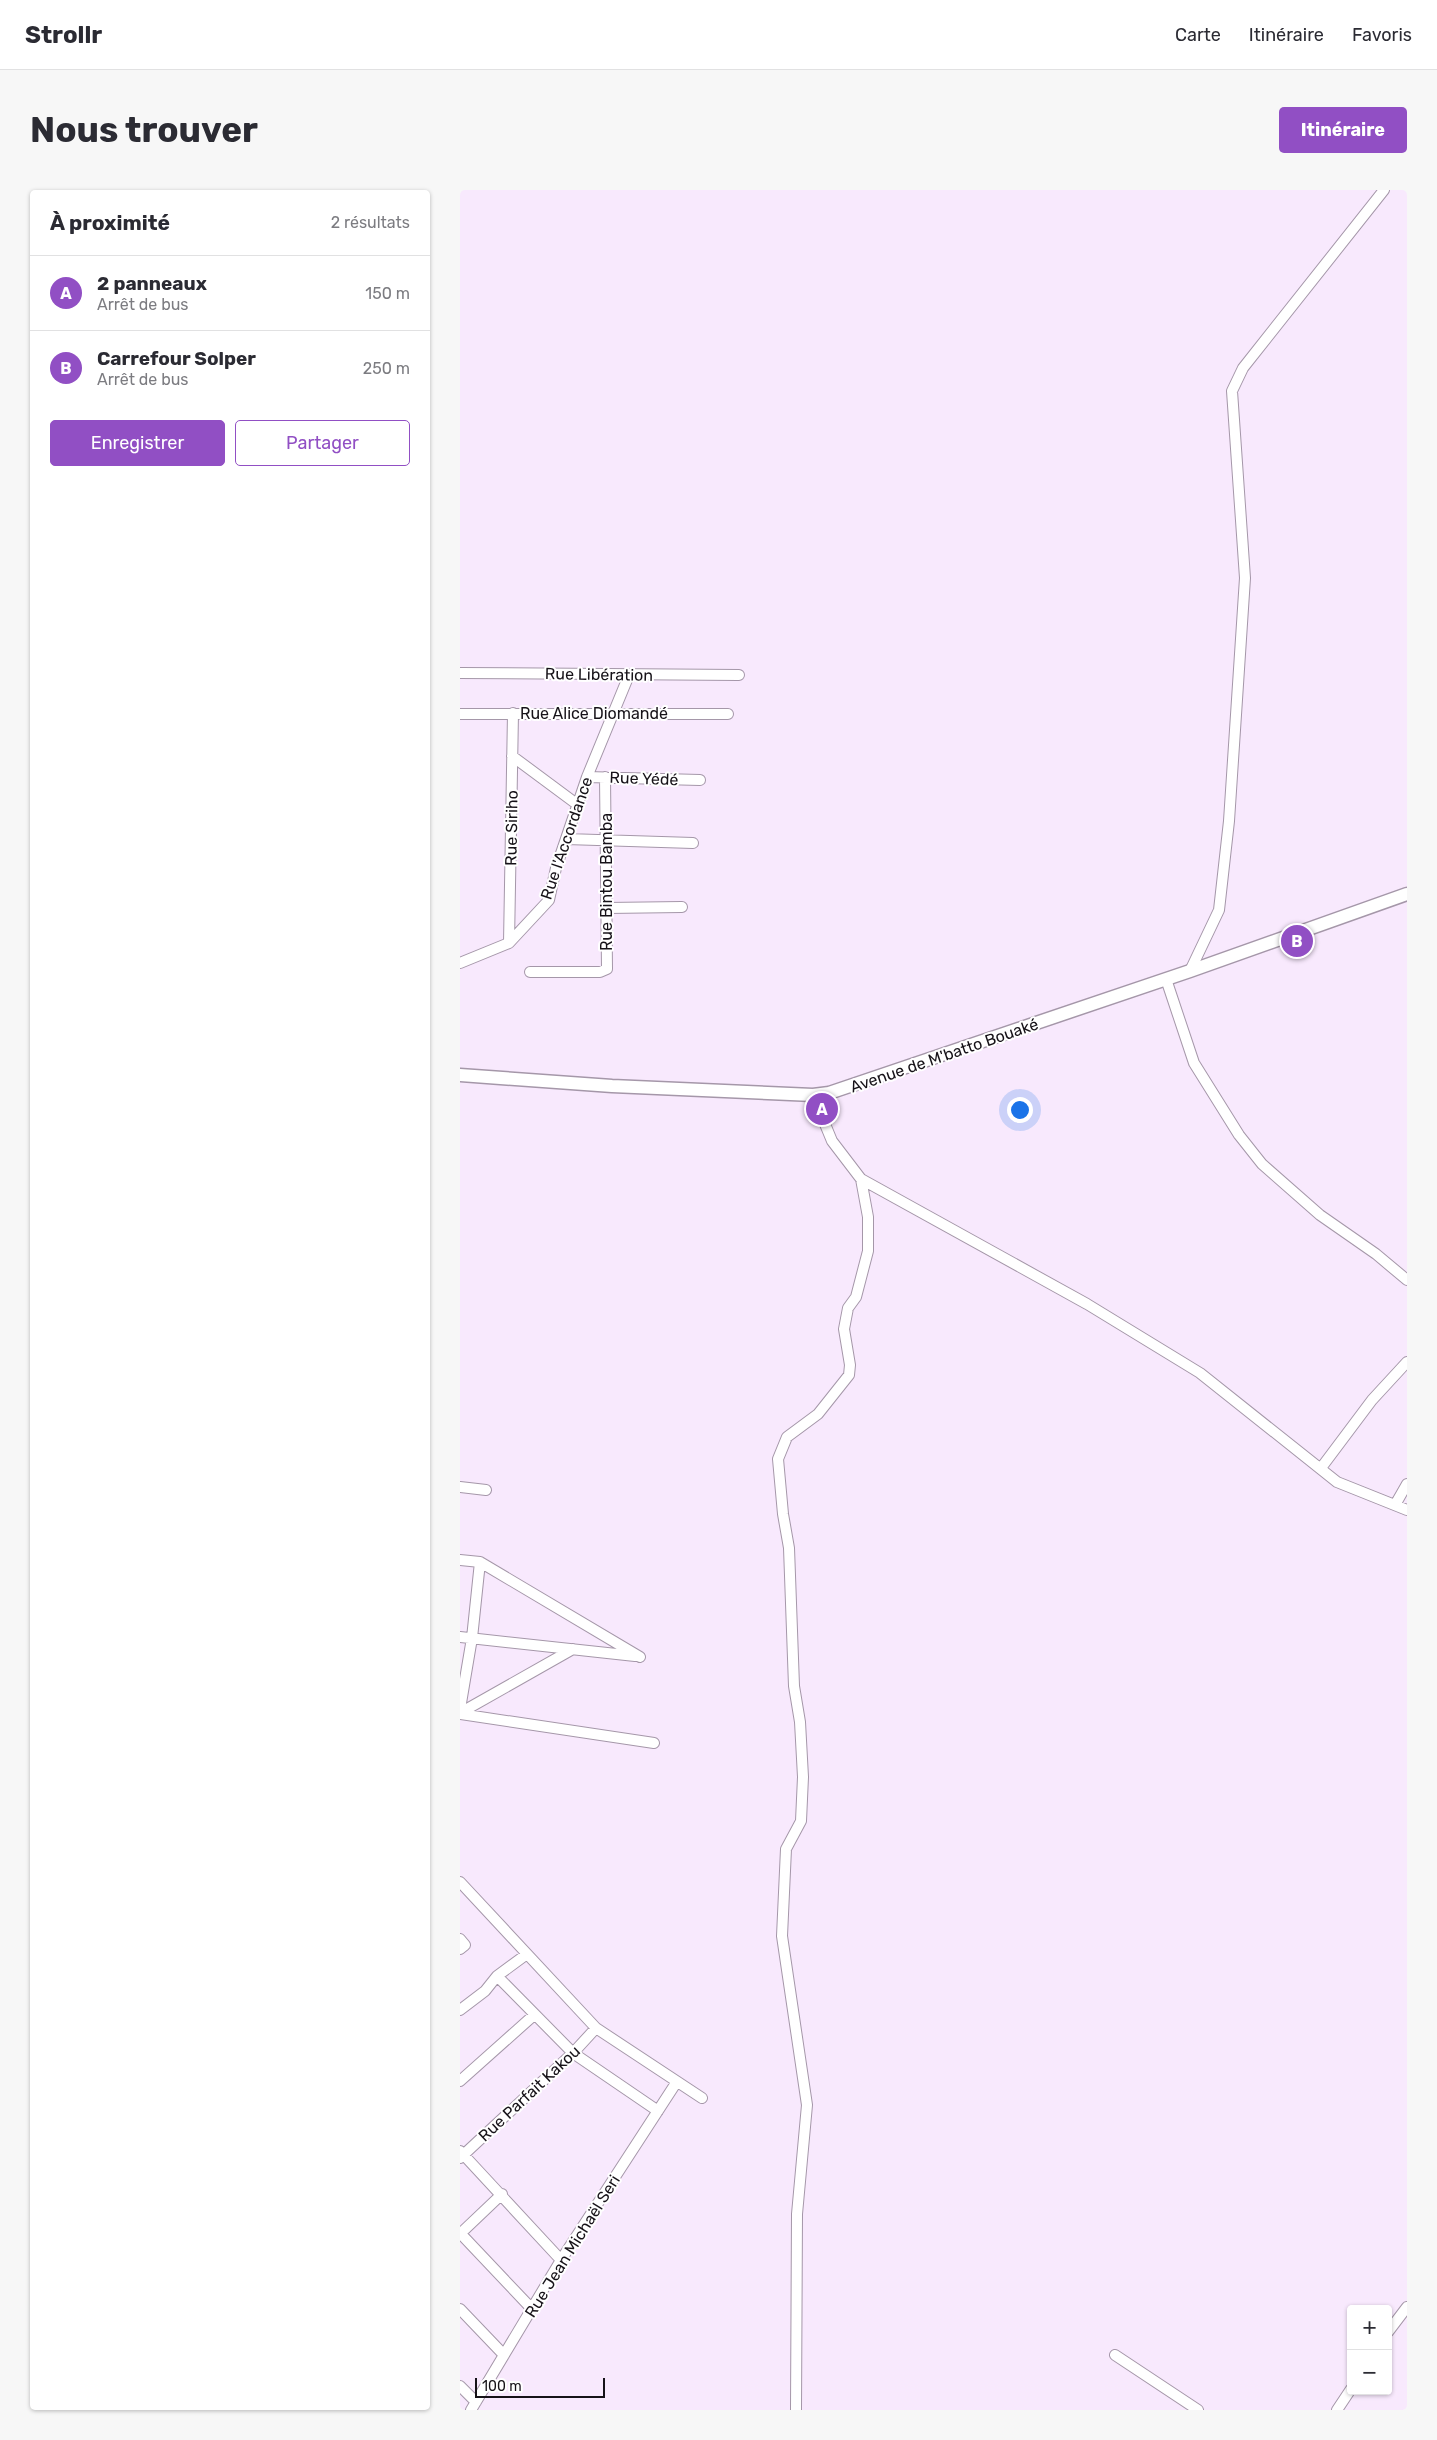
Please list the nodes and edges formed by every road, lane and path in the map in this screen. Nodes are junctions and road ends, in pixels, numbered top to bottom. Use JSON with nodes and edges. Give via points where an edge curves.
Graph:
{"nodes":[{"id":1,"x":1384,"y":190,"type":"edge"},
{"id":2,"x":460,"y":673,"type":"edge"},
{"id":3,"x":629,"y":675,"type":"junction"},
{"id":4,"x":739,"y":675,"type":"dead end"},
{"id":5,"x":513,"y":713,"type":"junction"},
{"id":6,"x":614,"y":713,"type":"junction"},
{"id":7,"x":460,"y":714,"type":"edge"},
{"id":8,"x":728,"y":714,"type":"dead end"},
{"id":9,"x":512,"y":756,"type":"junction"},
{"id":10,"x":587,"y":777,"type":"junction"},
{"id":11,"x":605,"y":777,"type":"junction"},
{"id":12,"x":700,"y":780,"type":"dead end"},
{"id":13,"x":578,"y":805,"type":"junction"},
{"id":14,"x":566,"y":839,"type":"junction"},
{"id":15,"x":606,"y":841,"type":"junction"},
{"id":16,"x":693,"y":843,"type":"dead end"},
{"id":17,"x":1407,"y":894,"type":"edge"},
{"id":18,"x":682,"y":907,"type":"dead end"},
{"id":19,"x":607,"y":908,"type":"junction"},
{"id":20,"x":509,"y":943,"type":"junction"},
{"id":21,"x":460,"y":963,"type":"edge"},
{"id":22,"x":1190,"y":971,"type":"junction"},
{"id":23,"x":530,"y":972,"type":"dead end"},
{"id":24,"x":1166,"y":979,"type":"junction"},
{"id":25,"x":460,"y":1075,"type":"edge"},
{"id":26,"x":813,"y":1095,"type":"junction"},
{"id":27,"x":861,"y":1179,"type":"junction"},
{"id":28,"x":1407,"y":1280,"type":"edge"},
{"id":29,"x":1407,"y":1362,"type":"edge"},
{"id":30,"x":1321,"y":1468,"type":"junction"},
{"id":31,"x":1407,"y":1484,"type":"edge"},
{"id":32,"x":460,"y":1488,"type":"edge"},
{"id":33,"x":486,"y":1490,"type":"dead end"},
{"id":34,"x":1395,"y":1505,"type":"junction"},
{"id":35,"x":1407,"y":1510,"type":"edge"},
{"id":36,"x":460,"y":1560,"type":"edge"},
{"id":37,"x":480,"y":1562,"type":"junction"},
{"id":38,"x":460,"y":1637,"type":"edge"},
{"id":39,"x":472,"y":1638,"type":"junction"},
{"id":40,"x":573,"y":1649,"type":"junction"},
{"id":41,"x":460,"y":1709,"type":"edge"},
{"id":42,"x":460,"y":1714,"type":"edge"},
{"id":43,"x":654,"y":1743,"type":"dead end"},
{"id":44,"x":460,"y":1882,"type":"edge"},
{"id":45,"x":460,"y":1939,"type":"edge"},
{"id":46,"x":460,"y":1949,"type":"edge"},
{"id":47,"x":527,"y":1954,"type":"junction"},
{"id":48,"x":497,"y":1976,"type":"junction"},
{"id":49,"x":460,"y":2010,"type":"edge"},
{"id":50,"x":534,"y":2015,"type":"junction"},
{"id":51,"x":596,"y":2028,"type":"junction"},
{"id":52,"x":573,"y":2053,"type":"junction"},
{"id":53,"x":460,"y":2082,"type":"edge"},
{"id":54,"x":676,"y":2083,"type":"junction"},
{"id":55,"x":702,"y":2098,"type":"dead end"},
{"id":56,"x":658,"y":2111,"type":"junction"},
{"id":57,"x":461,"y":2155,"type":"edge"},
{"id":58,"x":502,"y":2194,"type":"junction"},
{"id":59,"x":460,"y":2234,"type":"edge"},
{"id":60,"x":561,"y":2260,"type":"junction"},
{"id":61,"x":1407,"y":2307,"type":"edge"},
{"id":62,"x":460,"y":2309,"type":"edge"},
{"id":63,"x":532,"y":2309,"type":"junction"},
{"id":64,"x":1392,"y":2327,"type":"edge"},
{"id":65,"x":504,"y":2354,"type":"junction"},
{"id":66,"x":1115,"y":2355,"type":"dead end"},
{"id":67,"x":460,"y":2386,"type":"edge"},
{"id":68,"x":1347,"y":2395,"type":"edge"},
{"id":69,"x":473,"y":2406,"type":"edge"},
{"id":70,"x":796,"y":2410,"type":"edge"},
{"id":71,"x":1198,"y":2410,"type":"edge"},
{"id":72,"x":1337,"y":2410,"type":"edge"}],
"edges":[{"from":1,"to":22,"type":"street","via":[[1243,368],[1232,391],[1245,578],[1229,821],[1219,910]]},
{"from":2,"to":3,"type":"street","name":"Rue Libération"},
{"from":3,"to":4,"type":"street","name":"Rue Libération"},
{"from":3,"to":6,"type":"street","name":"Rue l'Accordance"},
{"from":5,"to":6,"type":"street","name":"Rue Alice Diomandé"},
{"from":5,"to":7,"type":"street","name":"Rue Alice Diomandé"},
{"from":5,"to":9,"type":"street","name":"Rue Siriho"},
{"from":6,"to":8,"type":"street","name":"Rue Alice Diomandé"},
{"from":6,"to":10,"type":"street","name":"Rue l'Accordance"},
{"from":9,"to":13,"type":"street"},
{"from":9,"to":20,"type":"street","name":"Rue Siriho"},
{"from":10,"to":11,"type":"street","name":"Rue Yédé"},
{"from":10,"to":13,"type":"street","name":"Rue l'Accordance"},
{"from":11,"to":12,"type":"street","name":"Rue Yédé"},
{"from":11,"to":15,"type":"street","name":"Rue Bintou Bamba"},
{"from":13,"to":14,"type":"street","name":"Rue l'Accordance"},
{"from":14,"to":15,"type":"street"},
{"from":14,"to":20,"type":"street","name":"Rue l'Accordance","via":[[549,900]]},
{"from":15,"to":16,"type":"street"},
{"from":15,"to":19,"type":"street","name":"Rue Bintou Bamba"},
{"from":17,"to":22,"type":"street","name":"Avenue de M'batto Bouaké"},
{"from":18,"to":19,"type":"street"},
{"from":19,"to":23,"type":"street","name":"Rue Bintou Bamba","via":[[607,969],[600,972]]},
{"from":20,"to":21,"type":"street","name":"Rue l'Accordance"},
{"from":22,"to":24,"type":"street","name":"Avenue de M'batto Bouaké"},
{"from":24,"to":26,"type":"street","name":"Avenue de M'batto Bouaké","via":[[856,1086]]},
{"from":24,"to":28,"type":"street","via":[[1194,1063],[1239,1135],[1262,1164],[1320,1215]]},
{"from":25,"to":26,"type":"street","name":"Avenue de M'batto Bouaké"},
{"from":26,"to":27,"type":"street","via":[[832,1141]]},
{"from":27,"to":30,"type":"street","via":[[1088,1304],[1200,1373]]},
{"from":27,"to":70,"type":"street","via":[[868,1217],[868,1251],[844,1329],[849,1375],[818,1414],[787,1436],[778,1459],[782,1514],[789,1548],[794,1686],[803,1777],[801,1820],[786,1849],[782,1936],[807,2105],[796,2214]]},
{"from":29,"to":30,"type":"street","via":[[1372,1400]]},
{"from":30,"to":34,"type":"street","via":[[1337,1482]]},
{"from":31,"to":34,"type":"street"},
{"from":32,"to":33,"type":"street"},
{"from":34,"to":35,"type":"street"},
{"from":36,"to":37,"type":"street"},
{"from":37,"to":39,"type":"street"},
{"from":37,"to":40,"type":"street","via":[[640,1657]]},
{"from":38,"to":39,"type":"street"},
{"from":39,"to":40,"type":"street"},
{"from":39,"to":41,"type":"street"},
{"from":40,"to":42,"type":"street"},
{"from":42,"to":43,"type":"street"},
{"from":44,"to":47,"type":"street"},
{"from":45,"to":46,"type":"street","via":[[466,1945]]},
{"from":47,"to":48,"type":"street"},
{"from":47,"to":51,"type":"street"},
{"from":48,"to":49,"type":"street","via":[[485,1991]]},
{"from":48,"to":50,"type":"street"},
{"from":50,"to":52,"type":"street"},
{"from":50,"to":53,"type":"street"},
{"from":51,"to":52,"type":"street","name":"Rue Parfait Kakou"},
{"from":51,"to":54,"type":"street"},
{"from":52,"to":56,"type":"street"},
{"from":52,"to":57,"type":"street","name":"Rue Parfait Kakou"},
{"from":54,"to":55,"type":"street"},
{"from":54,"to":56,"type":"street","name":"Rue Jean Michaël Seri"},
{"from":56,"to":60,"type":"street","name":"Rue Jean Michaël Seri"},
{"from":57,"to":58,"type":"street"},
{"from":58,"to":59,"type":"street"},
{"from":58,"to":60,"type":"street"},
{"from":59,"to":63,"type":"street"},
{"from":60,"to":63,"type":"street","name":"Rue Jean Michaël Seri"},
{"from":61,"to":64,"type":"street"},
{"from":62,"to":65,"type":"street"},
{"from":63,"to":65,"type":"street","name":"Rue Jean Michaël Seri"},
{"from":65,"to":69,"type":"street","name":"Rue Jean Michaël Seri"},
{"from":66,"to":71,"type":"street"},
{"from":67,"to":69,"type":"street"},
{"from":68,"to":72,"type":"street"}]}
